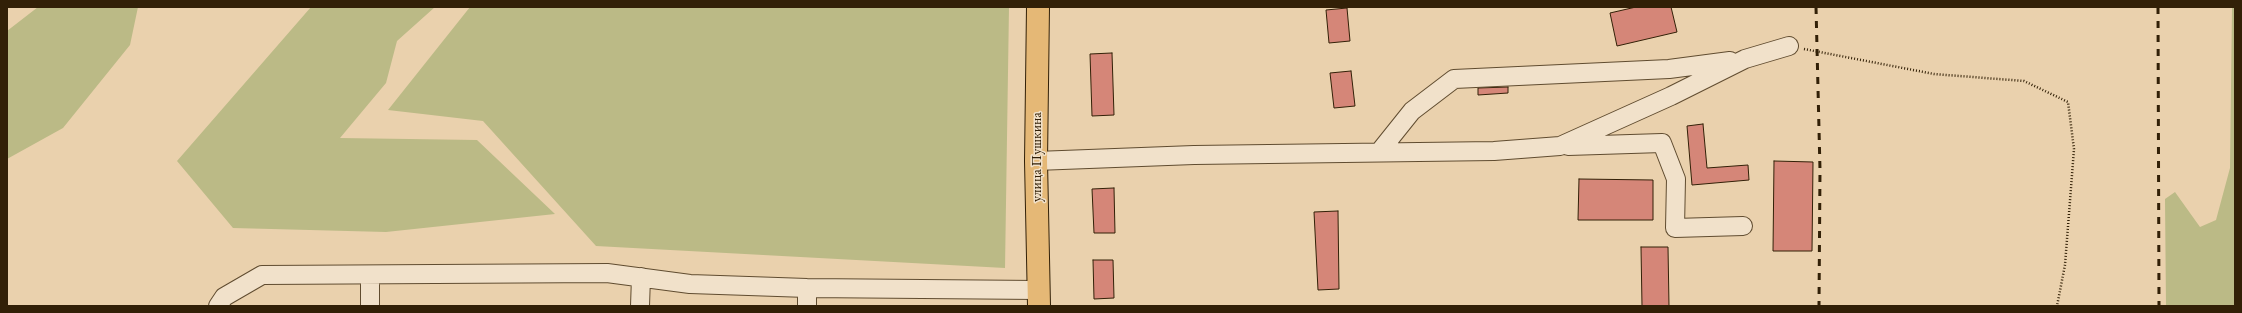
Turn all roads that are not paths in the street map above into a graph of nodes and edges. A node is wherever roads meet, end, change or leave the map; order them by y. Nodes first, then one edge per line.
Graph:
1 (1038, 7) edge
2 (1789, 46) road end
3 (1745, 59) junction
4 (1560, 146) junction
5 (1380, 151) junction
6 (1036, 161) junction
7 (1743, 226) dead end
8 (370, 274) junction
9 (641, 278) junction
10 (807, 288) junction
11 (1038, 298) edge
12 (218, 306) edge
13 (370, 306) edge
14 (640, 306) edge
15 (807, 306) edge

1 - 6 main road, улица Пушкина
2 - 3 lane
3 - 4 lane
3 - 5 lane
4 - 5 lane
4 - 7 lane
5 - 6 lane
6 - 11 main road, улица Пушкина
8 - 9 lane
8 - 12 lane
8 - 13 lane
9 - 10 lane
9 - 14 lane
10 - 11 lane
10 - 15 lane

